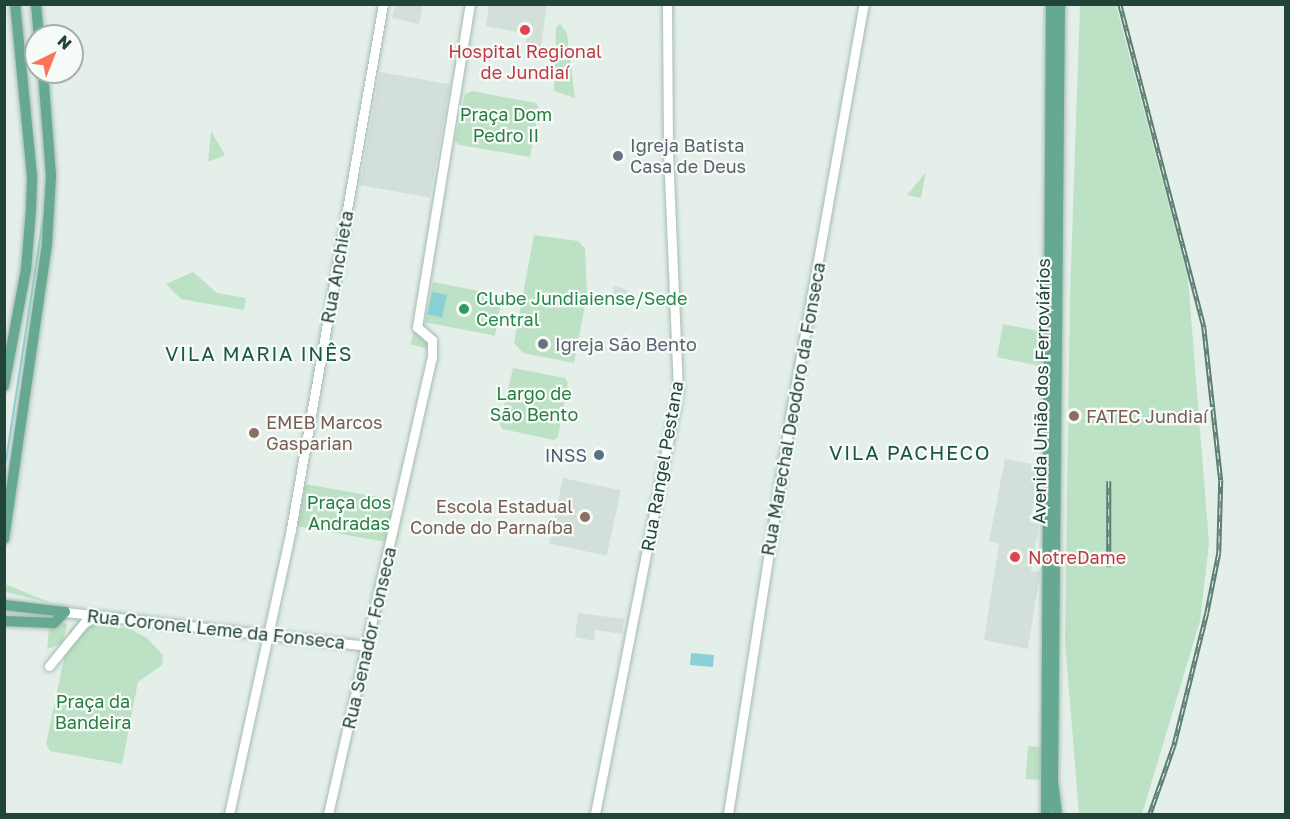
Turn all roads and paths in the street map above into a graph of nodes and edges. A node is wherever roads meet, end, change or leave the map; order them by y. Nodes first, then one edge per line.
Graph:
1 (15, 4) edge
2 (36, 4) edge
3 (383, 4) edge
4 (470, 4) edge
5 (667, 4) edge
6 (864, 4) edge
7 (1051, 4) edge
8 (1060, 4) edge
9 (38, 24) edge
10 (44, 84) edge
11 (4, 386) edge
12 (4, 485) edge
13 (8, 526) junction
14 (4, 539) edge
15 (4, 605) edge
16 (65, 612) junction
17 (98, 615) junction
18 (10, 622) edge
19 (268, 632) junction
20 (367, 646) junction
21 (50, 666) dead end
22 (1055, 772) junction
23 (1046, 800) junction
24 (229, 814) edge
25 (328, 814) edge
26 (594, 814) edge
27 (728, 814) edge
28 (1046, 814) edge
29 (1051, 814) edge
30 (1057, 814) edge
31 (1061, 814) edge

1 - 11 main road
2 - 9 main road
3 - 19 main road, Rua Anchieta
4 - 20 main road, Rua Senador Fonseca
5 - 26 main road, Rua Rangel Pestana
6 - 27 main road, Rua Marechal Deodoro da Fonseca
7 - 23 main road, Avenida União dos Ferroviários
8 - 22 main road, Avenida União dos Ferroviários
10 - 13 main road
12 - 13 main road
13 - 14 main road
15 - 16 main road
16 - 17 main road, Rua Coronel Leme da Fonseca
16 - 18 main road
17 - 19 main road, Rua Coronel Leme da Fonseca
17 - 21 main road
19 - 20 main road, Rua Coronel Leme da Fonseca
19 - 24 main road, Rua Anchieta
20 - 25 main road, Rua Senador Fonseca
22 - 30 main road, Avenida União dos Ferroviários
22 - 31 main road
23 - 28 main road, Avenida União dos Ferroviários
23 - 29 main road

